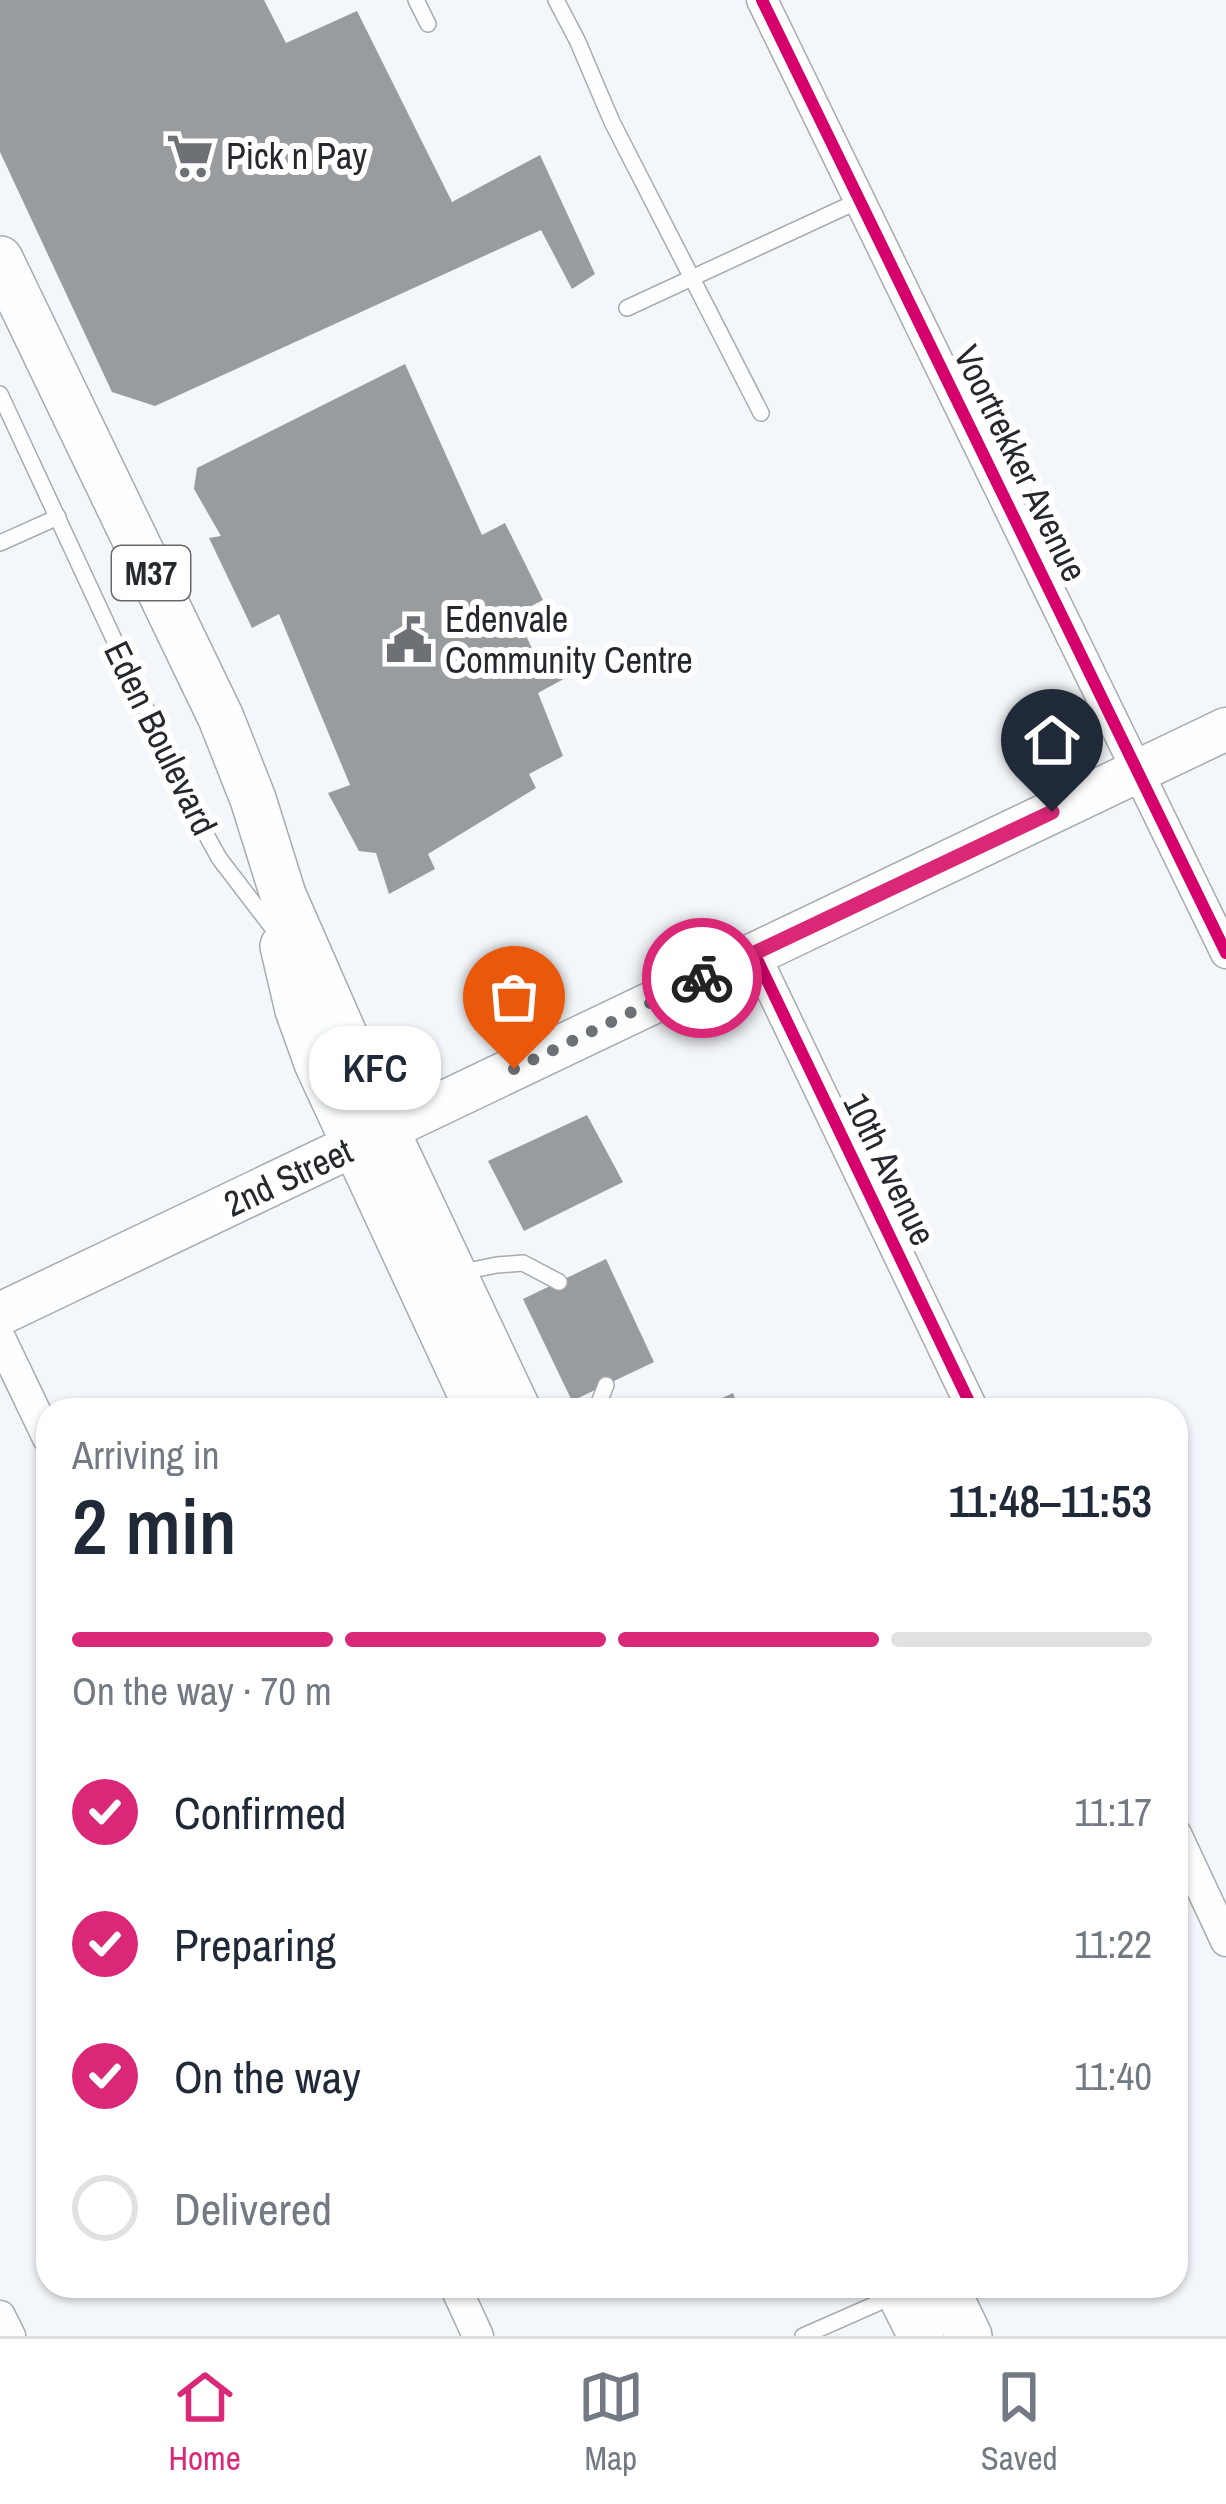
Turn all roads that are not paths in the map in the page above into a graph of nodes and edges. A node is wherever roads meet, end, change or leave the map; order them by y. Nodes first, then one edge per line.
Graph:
1 (416, 0) edge
2 (556, 0) edge
3 (762, 0) edge
4 (428, 24) dead end
5 (858, 201) junction
6 (0, 259) edge
7 (689, 277) junction
8 (627, 308) dead end
9 (0, 394) edge
10 (761, 413) dead end
11 (58, 517) junction
12 (0, 543) edge
13 (1226, 729) edge
14 (1138, 771) junction
15 (282, 917) junction
16 (754, 953) junction
17 (1226, 953) edge
18 (370, 1138) junction
19 (437, 1281) junction
20 (559, 1282) dead end
21 (0, 1314) edge
22 (0, 1338) edge
23 (606, 1385) dead end
24 (474, 1398) edge
25 (510, 1398) edge
26 (601, 1398) edge
27 (967, 1398) edge
28 (36, 1413) edge
29 (1188, 1860) edge
30 (1226, 1941) edge
31 (460, 2298) edge
32 (881, 2298) edge
33 (902, 2298) edge
34 (951, 2298) edge
35 (0, 2316) edge
36 (10, 2336) edge
37 (478, 2336) edge
38 (803, 2336) edge
39 (921, 2336) edge
40 (969, 2336) edge

1 - 4 lane
2 - 7 lane
3 - 5 street, Voortrekker Avenue
5 - 7 lane
5 - 14 street, Voortrekker Avenue
6 - 15 main road, M37
7 - 8 lane
7 - 10 lane
9 - 11 lane, Eden Boulevard
11 - 12 lane
11 - 15 lane, Eden Boulevard
13 - 14 main road, 2nd Street
14 - 16 main road, 2nd Street
14 - 17 street, Voortrekker Avenue
15 - 18 main road, M37
16 - 18 main road, 2nd Street
16 - 27 street, 10th Avenue
18 - 19 main road, M37
18 - 21 main road, 2nd Street
19 - 20 lane
19 - 24 main road, M37
19 - 25 main road, M37
22 - 28 street
23 - 26 lane
29 - 30 street
31 - 37 street
32 - 38 lane
33 - 39 main road
34 - 40 main road
35 - 36 street

